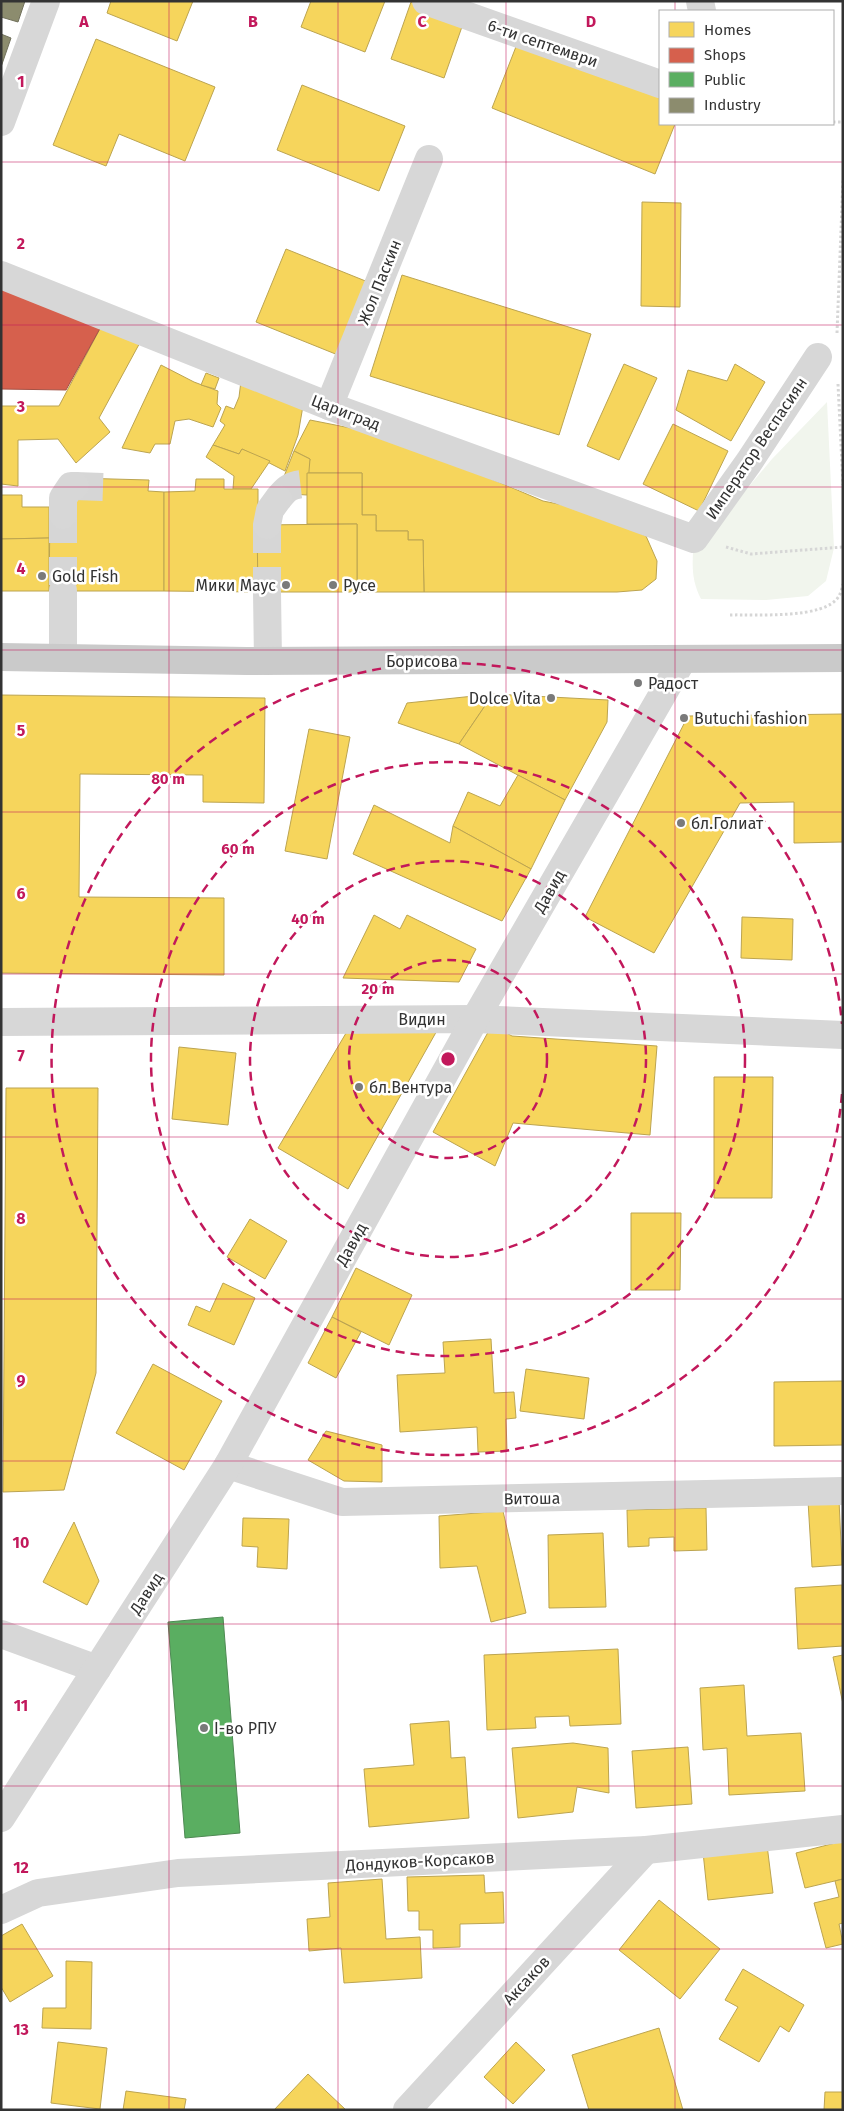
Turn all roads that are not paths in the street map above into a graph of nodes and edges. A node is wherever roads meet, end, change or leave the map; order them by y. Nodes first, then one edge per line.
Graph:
1 (46, 1) edge
2 (426, 1) edge
3 (659, 84) edge
4 (1, 122) edge
5 (429, 159) dead end
6 (1, 275) edge
7 (818, 357) dead end
8 (329, 406) junction
9 (75, 486) dead end
10 (278, 499) tunnel mouth
11 (63, 515) tunnel mouth
12 (267, 525) tunnel mouth
13 (694, 539) joint
14 (64, 591) tunnel mouth
15 (267, 592) tunnel mouth
16 (1, 657) edge
17 (63, 657) junction
18 (843, 658) edge
19 (683, 659) junction
20 (268, 661) junction
21 (475, 1019) junction
22 (1, 1022) edge
23 (843, 1035) edge
24 (228, 1465) junction
25 (843, 1491) edge
26 (1, 1634) edge
27 (97, 1669) junction
28 (1, 1818) edge
29 (843, 1829) edge
30 (646, 1850) junction
31 (1, 1910) edge
32 (406, 2110) edge

1 - 4 street
2 - 3 street, 6-ти септември
5 - 8 street, Жол Паскин
6 - 8 street, Цариград
7 - 13 street, Император Веспасиян
8 - 13 street, Цариград
9 - 11 street
10 - 12 street
14 - 17 street
15 - 20 street
16 - 17 main road, Борисова
17 - 20 main road, Борисова
18 - 19 main road, Борисова
19 - 20 main road, Борисова
19 - 21 street, Давид
21 - 22 street, Видин
21 - 23 street, Видин
21 - 24 street, Давид
24 - 25 street, Витоша
24 - 27 street, Давид
26 - 27 street
27 - 28 street, Давид
29 - 30 street, Дондуков-Корсаков
30 - 31 street, Дондуков-Корсаков
30 - 32 street, Аксаков

